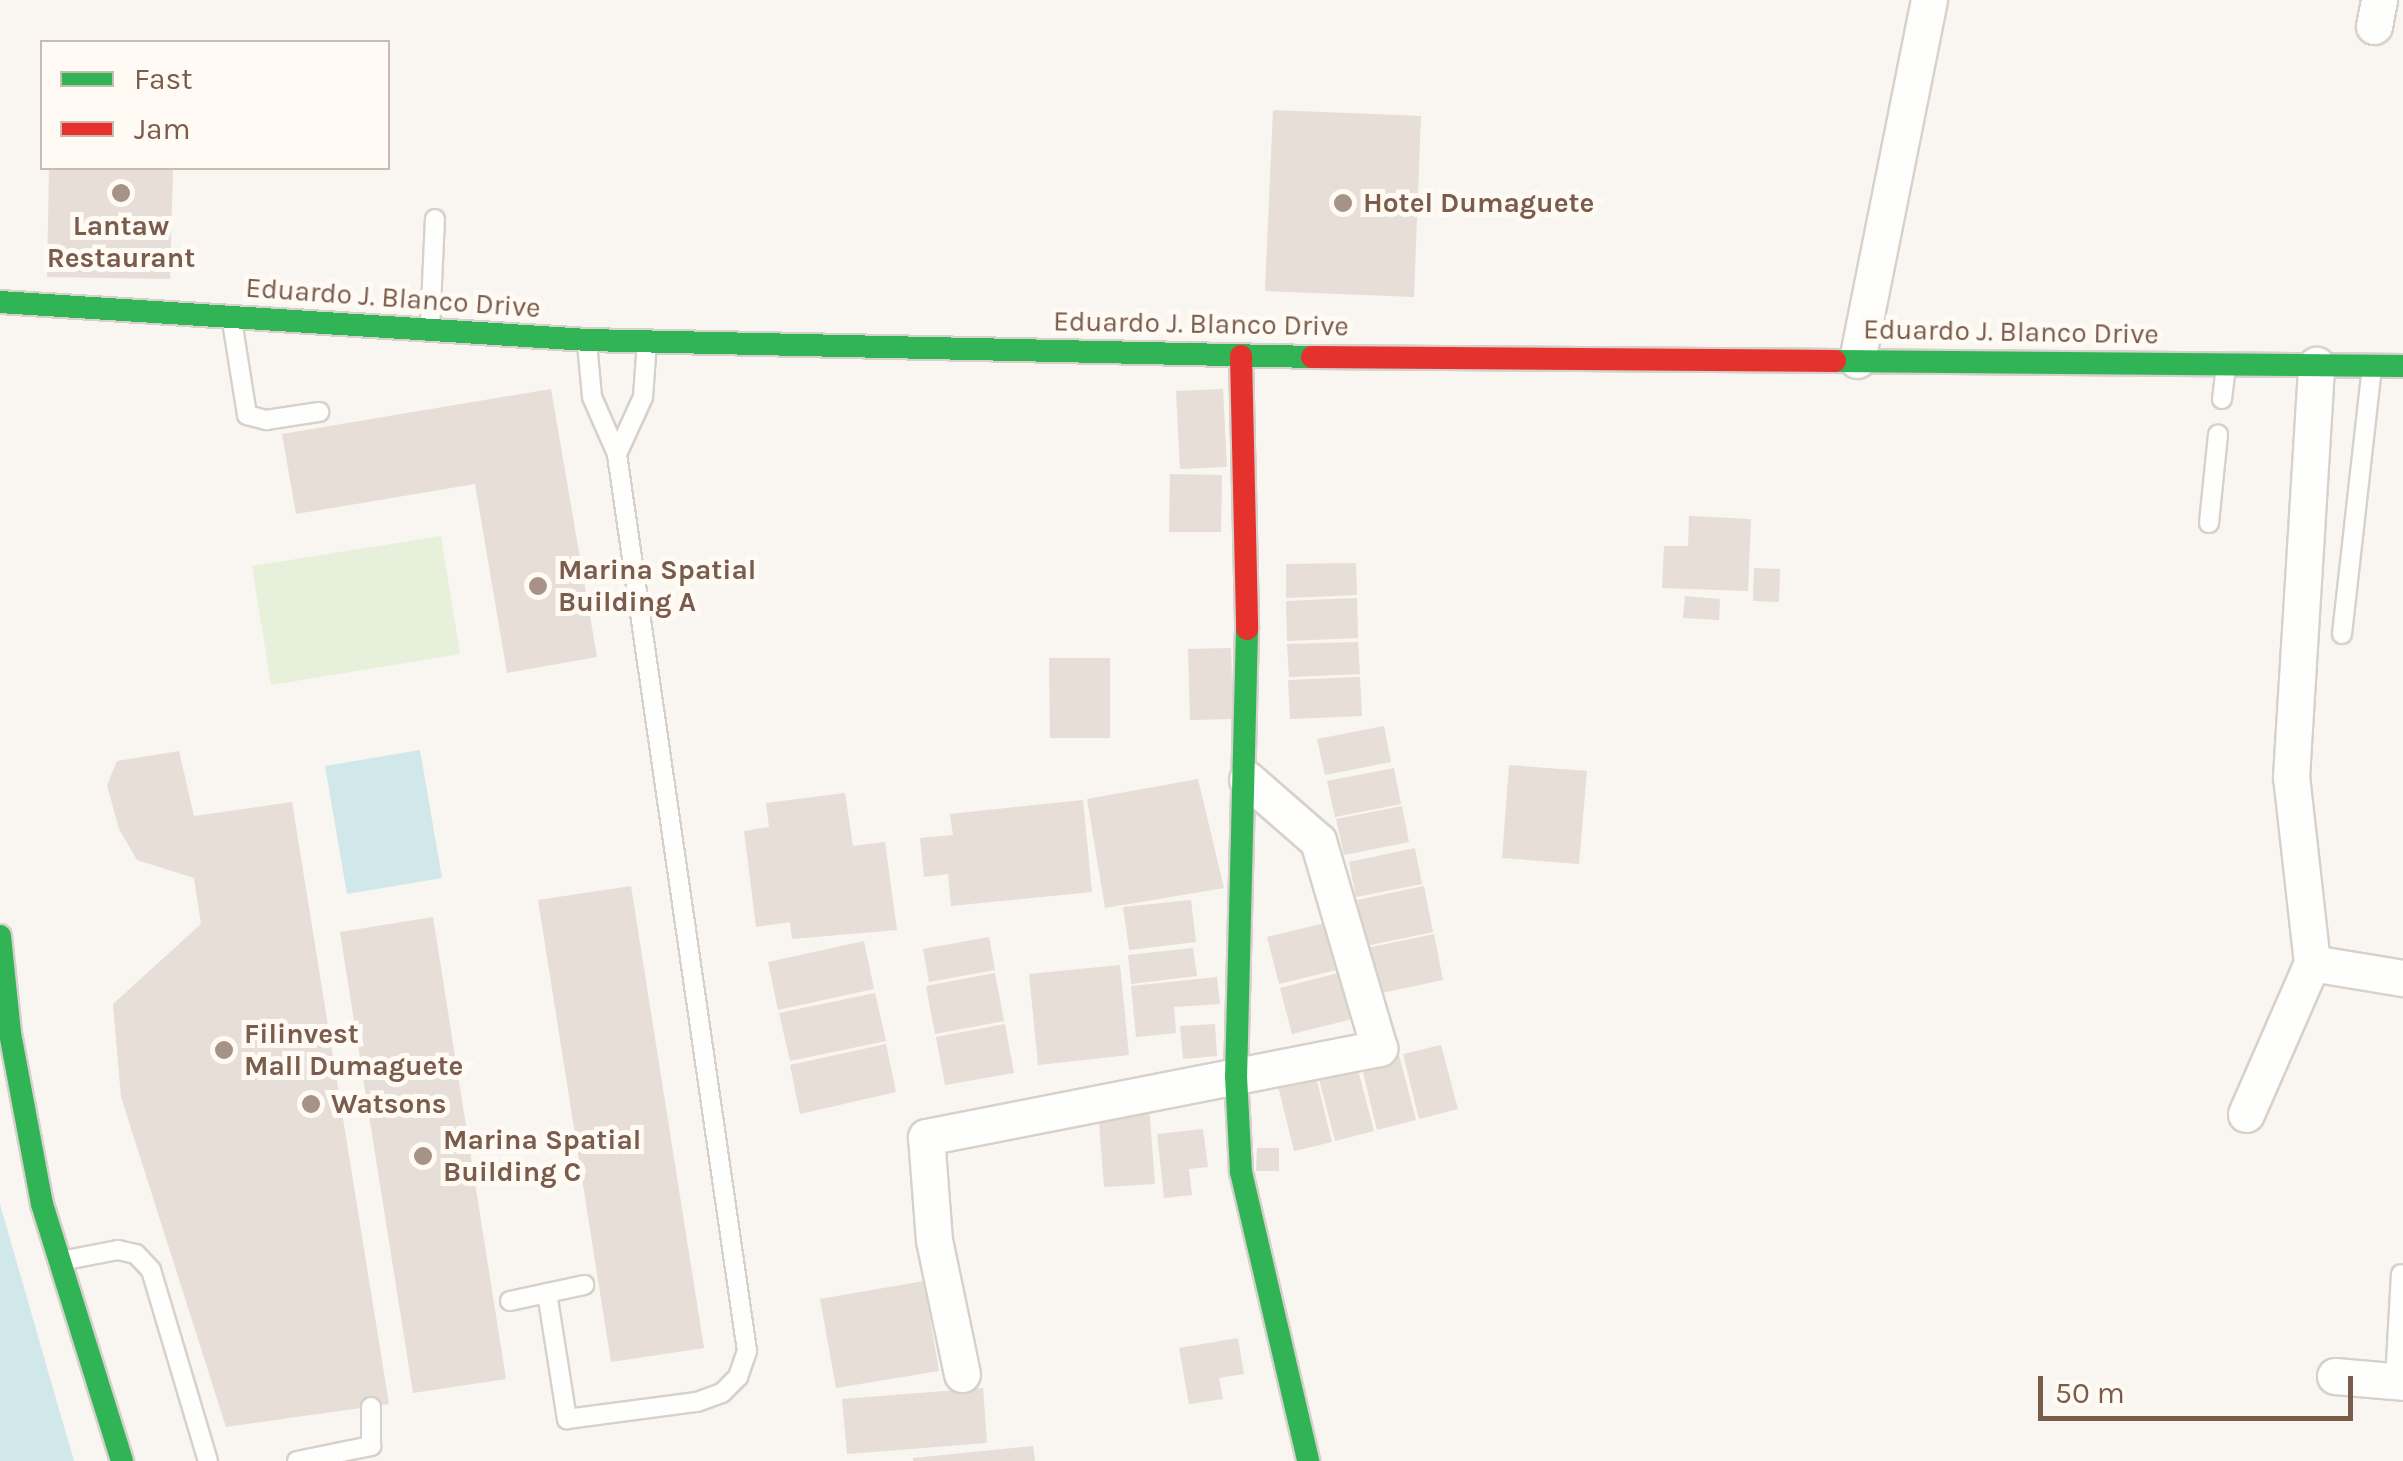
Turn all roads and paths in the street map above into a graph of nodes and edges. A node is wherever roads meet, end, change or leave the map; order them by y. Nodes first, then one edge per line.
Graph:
1 (1929, 0) edge
2 (434, 219) dead end
3 (0, 302) edge
4 (232, 318) junction
5 (430, 333) junction
6 (587, 340) junction
7 (646, 341) junction
8 (1241, 356) junction
9 (1857, 360) junction
10 (2226, 364) junction
11 (2316, 365) junction
12 (2372, 366) junction
13 (2403, 366) edge
14 (2222, 398) dead end
15 (319, 412) dead end
16 (2218, 434) dead end
17 (616, 454) junction
18 (2209, 523) dead end
19 (2342, 634) dead end
20 (1246, 778) junction
21 (0, 936) edge
22 (2312, 963) junction
23 (2403, 978) edge
24 (1236, 1076) junction
25 (2246, 1114) dead end
26 (60, 1262) junction
27 (2401, 1274) edge
28 (584, 1285) dead end
29 (547, 1293) junction
30 (510, 1301) dead end
31 (962, 1374) dead end
32 (2334, 1376) dead end
33 (2399, 1381) edge
34 (371, 1406) dead end
35 (122, 1461) edge
36 (208, 1461) edge
37 (297, 1461) edge
38 (1308, 1461) edge

1 - 9 street
2 - 5 lane
3 - 4 main road, Eduardo J. Blanco Drive
4 - 5 main road, Eduardo J. Blanco Drive
4 - 15 lane
5 - 6 main road, Eduardo J. Blanco Drive
6 - 7 main road, Eduardo J. Blanco Drive
6 - 17 lane
7 - 8 main road, Eduardo J. Blanco Drive
7 - 17 lane
8 - 9 main road, Eduardo J. Blanco Drive
8 - 20 main road
9 - 10 main road, Eduardo J. Blanco Drive
10 - 11 main road, Eduardo J. Blanco Drive
10 - 14 lane
11 - 12 main road, Eduardo J. Blanco Drive
11 - 22 street
12 - 13 main road, Eduardo J. Blanco Drive
12 - 19 lane
16 - 18 lane
17 - 29 lane
20 - 24 main road
20 - 24 street
21 - 26 main road
22 - 23 street
22 - 25 street
24 - 31 street
24 - 38 main road
26 - 35 main road
26 - 36 lane
27 - 33 lane
28 - 29 lane
29 - 30 lane
32 - 33 street
34 - 37 lane

